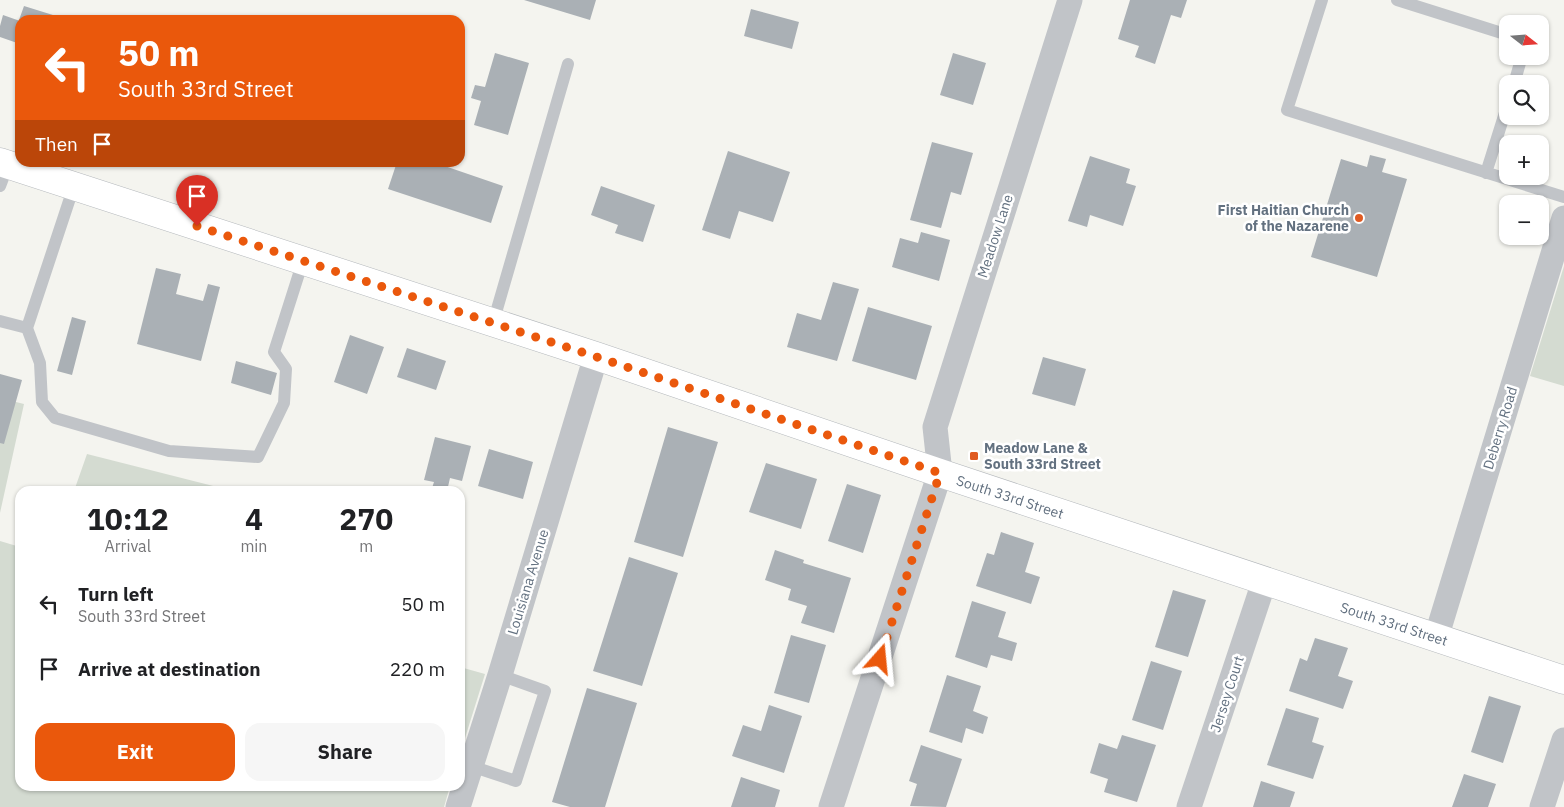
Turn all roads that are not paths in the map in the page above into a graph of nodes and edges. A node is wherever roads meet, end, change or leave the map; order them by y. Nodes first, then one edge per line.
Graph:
1 (1070, 0) edge
2 (1322, 0) edge
3 (1397, 0) edge
4 (1499, 32) edge
5 (568, 64) dead end
6 (1501, 125) edge
7 (3, 171) edge
8 (1486, 173) junction
9 (74, 186) junction
10 (1564, 197) edge
11 (1564, 218) edge
12 (303, 261) junction
13 (0, 321) edge
14 (492, 322) junction
15 (27, 328) junction
16 (596, 356) junction
17 (940, 473) junction
18 (1264, 582) junction
19 (1436, 638) junction
20 (500, 675) junction
21 (1564, 680) edge
22 (1564, 740) edge
23 (471, 766) junction
24 (465, 785) edge
25 (463, 791) edge
26 (458, 807) edge
27 (831, 807) edge
28 (1189, 807) edge
29 (1542, 807) edge

1 - 17 street, Meadow Lane
2 - 8 lane
3 - 4 lane
5 - 14 lane
6 - 8 lane
7 - 9 street, South 33rd Street
8 - 10 lane
9 - 12 street, South 33rd Street
9 - 15 lane
11 - 19 street, Deberry Road
12 - 14 street, South 33rd Street
12 - 15 lane
13 - 15 lane
14 - 16 street, South 33rd Street
16 - 17 street, South 33rd Street
16 - 20 street, Louisiana Avenue
17 - 18 street, South 33rd Street
17 - 27 street
18 - 19 street, South 33rd Street
18 - 28 street, Jersey Court
19 - 21 street, South 33rd Street
20 - 23 street, Louisiana Avenue
20 - 23 lane
22 - 29 street
23 - 24 street, Louisiana Avenue
25 - 26 street, Louisiana Avenue

